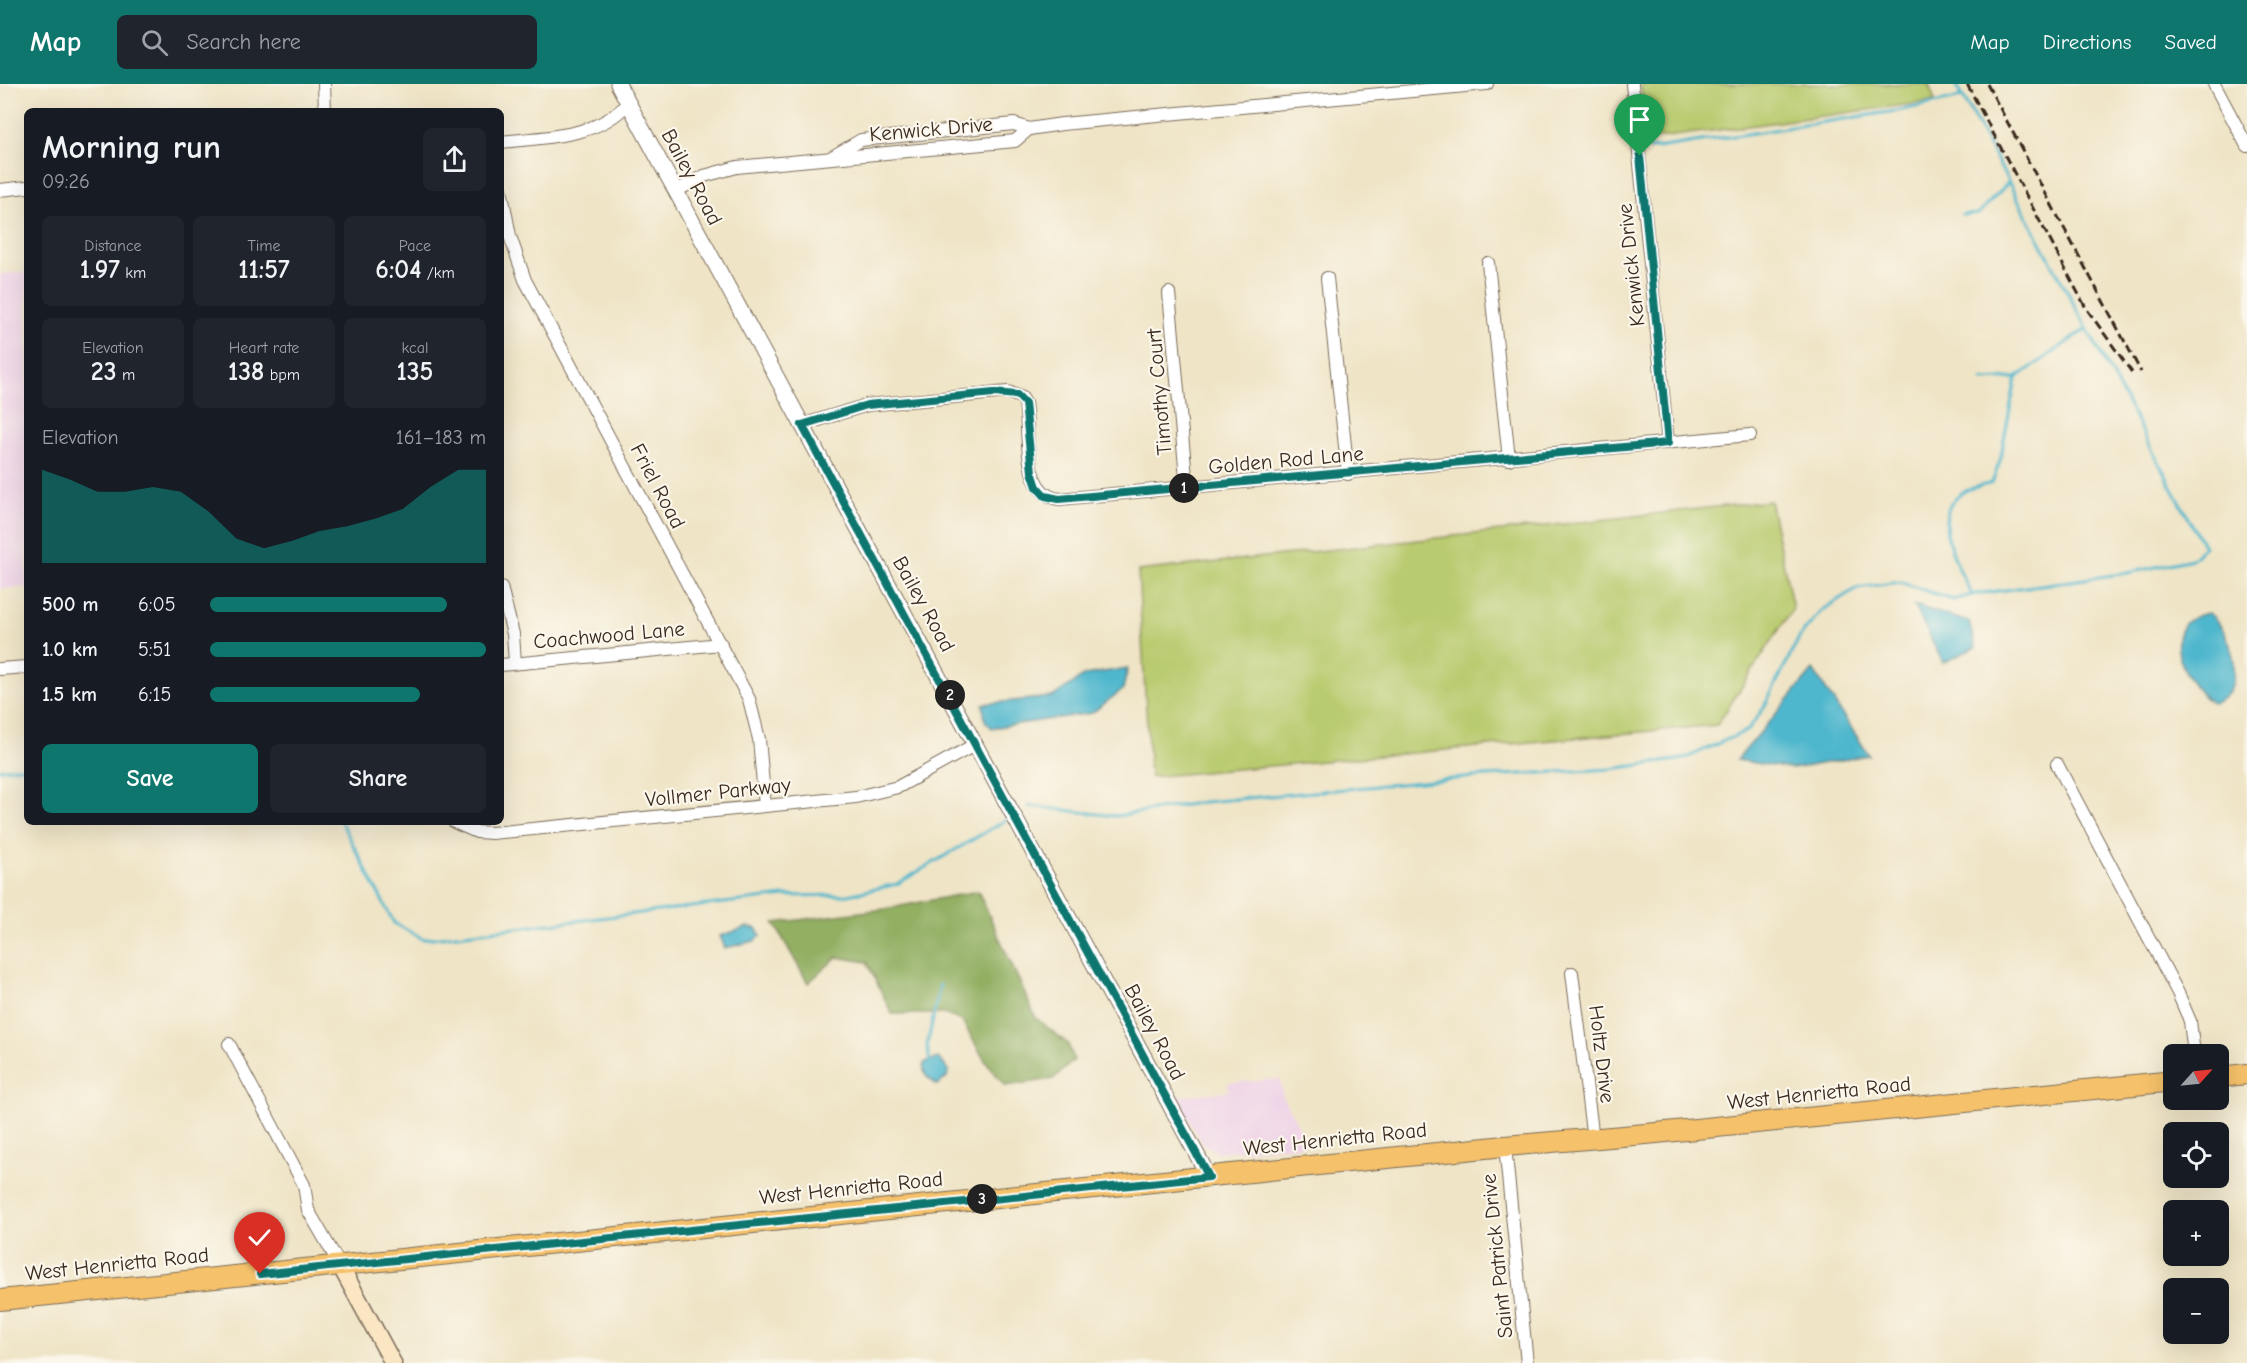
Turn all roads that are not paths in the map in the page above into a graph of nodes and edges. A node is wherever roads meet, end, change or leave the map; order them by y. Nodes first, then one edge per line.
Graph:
1 (324, 84) edge
2 (618, 84) edge
3 (1487, 84) edge
4 (1632, 84) edge
5 (2214, 84) edge
6 (628, 103) junction
7 (325, 108) edge
8 (504, 142) edge
9 (2247, 146) edge
10 (24, 187) edge
11 (0, 190) edge
12 (676, 190) junction
13 (504, 205) edge
14 (1488, 263) dead end
15 (1328, 278) dead end
16 (1169, 293) dead end
17 (802, 425) junction
18 (1750, 435) dead end
19 (1668, 443) junction
20 (1509, 459) junction
21 (1348, 474) junction
22 (1187, 488) junction
23 (504, 599) edge
24 (721, 644) junction
25 (515, 663) junction
26 (504, 665) edge
27 (24, 667) edge
28 (0, 669) edge
29 (976, 744) junction
30 (2057, 765) dead end
31 (765, 806) junction
32 (461, 825) edge
33 (1572, 974) dead end
34 (229, 1044) dead end
35 (2193, 1044) edge
36 (2247, 1074) edge
37 (2229, 1076) edge
38 (2163, 1083) edge
39 (1593, 1139) junction
40 (1505, 1146) junction
41 (1209, 1177) junction
42 (341, 1267) junction
43 (0, 1300) edge
44 (393, 1363) edge
45 (1522, 1363) edge
46 (1527, 1363) edge

1 - 7 street
2 - 6 street, Bailey Road
3 - 12 street, Kenwick Drive
4 - 19 street, Kenwick Drive
5 - 9 street
6 - 8 street
6 - 12 street, Bailey Road
10 - 11 street
12 - 17 street, Bailey Road
13 - 24 street, Friel Road
14 - 20 street
15 - 21 street
16 - 22 street, Timothy Court
17 - 22 street, Golden Rod Lane
17 - 29 street, Bailey Road
18 - 19 street, Golden Rod Lane
19 - 20 street, Golden Rod Lane
20 - 21 street, Golden Rod Lane
21 - 22 street, Golden Rod Lane
23 - 25 street
24 - 25 street, Coachwood Lane
24 - 31 street, Friel Road
25 - 26 street, Coachwood Lane
27 - 28 street
29 - 31 street, Vollmer Parkway
29 - 41 street, Bailey Road
30 - 35 street
31 - 32 street, Vollmer Parkway
33 - 39 street, Holtz Drive
34 - 42 street
36 - 37 main road
38 - 39 main road, West Henrietta Road
39 - 40 main road, West Henrietta Road
40 - 41 main road, West Henrietta Road
40 - 46 street, Saint Patrick Drive
41 - 42 main road, West Henrietta Road
42 - 43 main road, West Henrietta Road
42 - 44 main road
45 - 46 street

